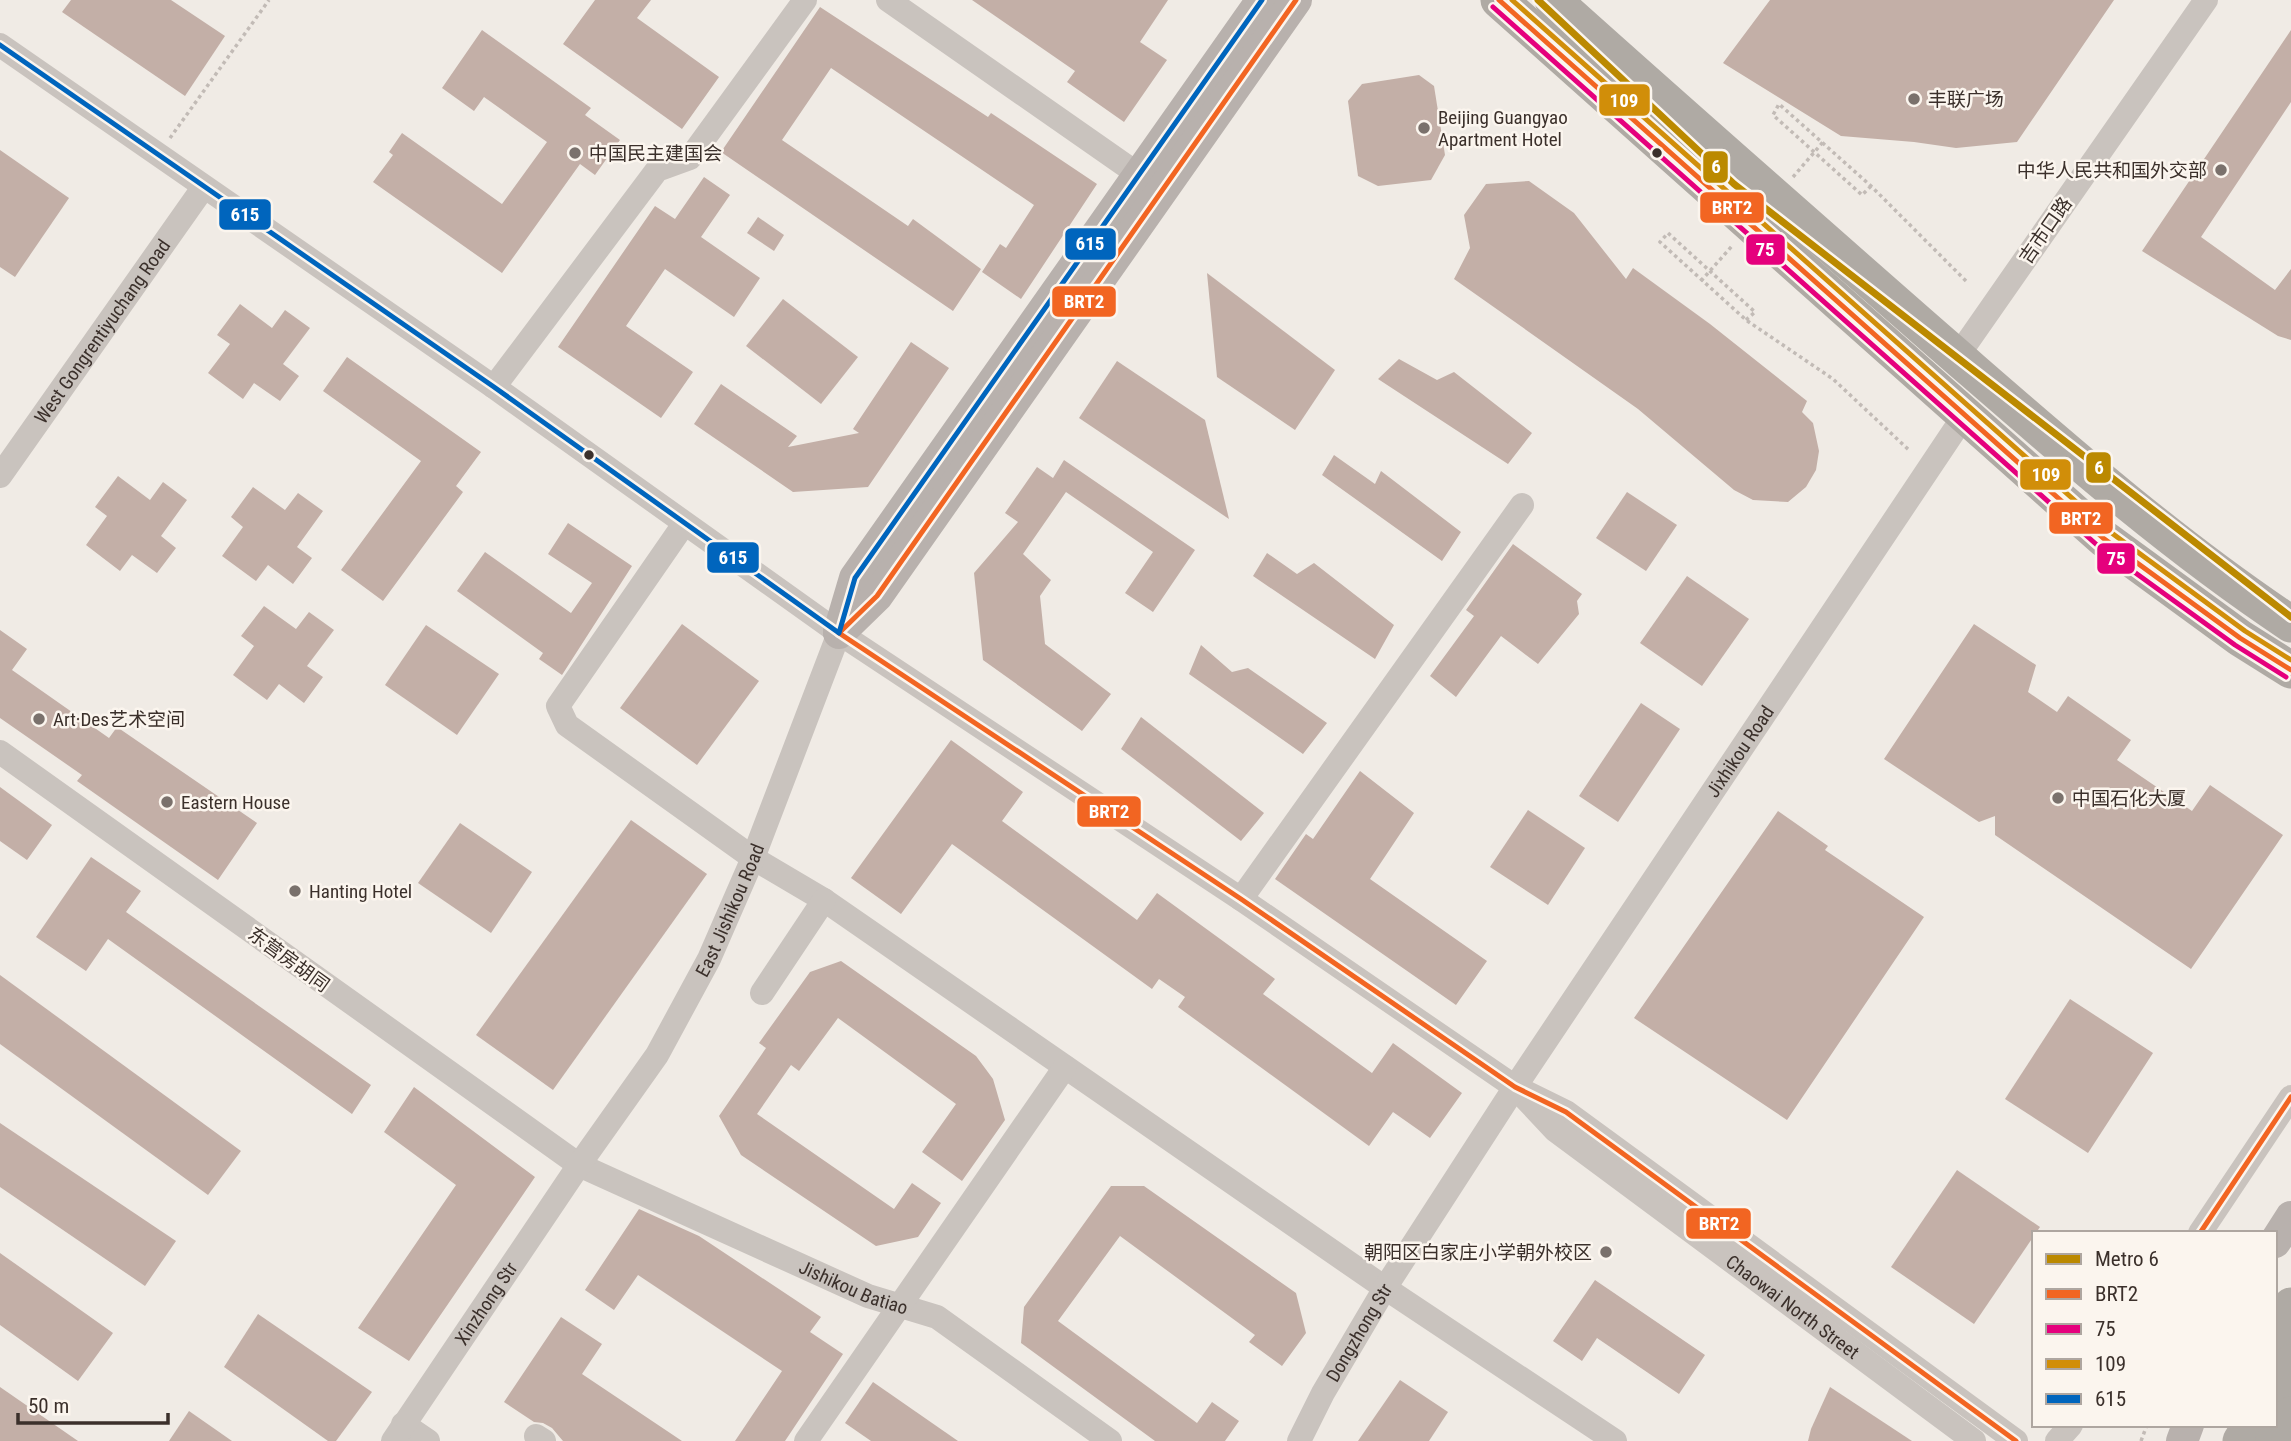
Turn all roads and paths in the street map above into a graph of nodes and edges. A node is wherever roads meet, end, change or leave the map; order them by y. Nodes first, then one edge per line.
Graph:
1 (269, 0) edge
2 (805, 0) edge
3 (888, 0) edge
4 (1262, 0) edge
5 (1296, 0) edge
6 (1499, 0) edge
7 (1553, 0) edge
8 (2206, 0) edge
9 (0, 45) edge
10 (158, 156) junction
11 (1139, 175) junction
12 (1871, 186) junction
13 (203, 187) junction
14 (1968, 282) dead end
15 (1746, 320) junction
16 (1957, 357) junction
17 (494, 387) junction
18 (1964, 416) junction
19 (1910, 451) dead end
20 (0, 476) edge
21 (1522, 505) dead end
22 (684, 524) junction
23 (2291, 624) edge
24 (839, 633) junction
25 (2291, 670) edge
26 (0, 752) edge
27 (752, 858) junction
28 (1241, 899) junction
29 (824, 900) junction
30 (762, 993) dead end
31 (1065, 1066) junction
32 (1515, 1087) junction
33 (2291, 1097) edge
34 (579, 1165) junction
35 (2291, 1217) edge
36 (2201, 1231) edge
37 (2277, 1239) edge
38 (1385, 1288) junction
39 (901, 1304) junction
40 (2291, 1306) edge
41 (2277, 1324) edge
42 (2277, 1335) edge
43 (2291, 1363) edge
44 (2277, 1384) edge
45 (2291, 1415) edge
46 (2069, 1427) edge
47 (398, 1432) edge
48 (428, 1441) edge
49 (806, 1441) edge
50 (1110, 1441) edge
51 (1299, 1441) edge
52 (1615, 1441) edge
53 (1974, 1441) edge
54 (2016, 1441) edge
55 (2057, 1441) edge
56 (2274, 1441) edge

1 - 10 path
2 - 17 street
3 - 11 street
4 - 11 main road
5 - 24 main road
6 - 18 highway
7 - 16 highway
8 - 16 street, 吉市口路
9 - 10 street, Chaowai North Street
10 - 13 street, Chaowai North Street
11 - 24 main road
12 - 12 path
12 - 14 path
13 - 17 street, Chaowai North Street
13 - 20 street, West Gongrentiyuchang Road
15 - 15 path
15 - 19 path
16 - 23 highway
17 - 22 street, Chaowai North Street
18 - 25 highway
18 - 32 street, Jixhikou Road
21 - 28 street
22 - 24 street, Chaowai North Street
22 - 27 street
24 - 27 street, East Jishikou Road
24 - 28 street, Chaowai North Street
26 - 34 street, 东营房胡同
27 - 29 street
27 - 34 street, East Jishikou Road
28 - 32 street, Chaowai North Street
29 - 30 street
29 - 31 street
31 - 38 street
31 - 39 street
32 - 38 street, Dongzhong Str
32 - 53 street, Chaowai North Street
32 - 54 street, Chaowai North Street
33 - 36 street
34 - 39 street, Jishikou Batiao
34 - 47 street, Xinzhong Str
35 - 37 main road
38 - 51 street, Dongzhong Str
38 - 52 street
39 - 49 street
39 - 50 street, Jishikou Batiao
40 - 41 street
40 - 42 highway
43 - 44 highway
45 - 56 highway
46 - 55 street
47 - 48 street

